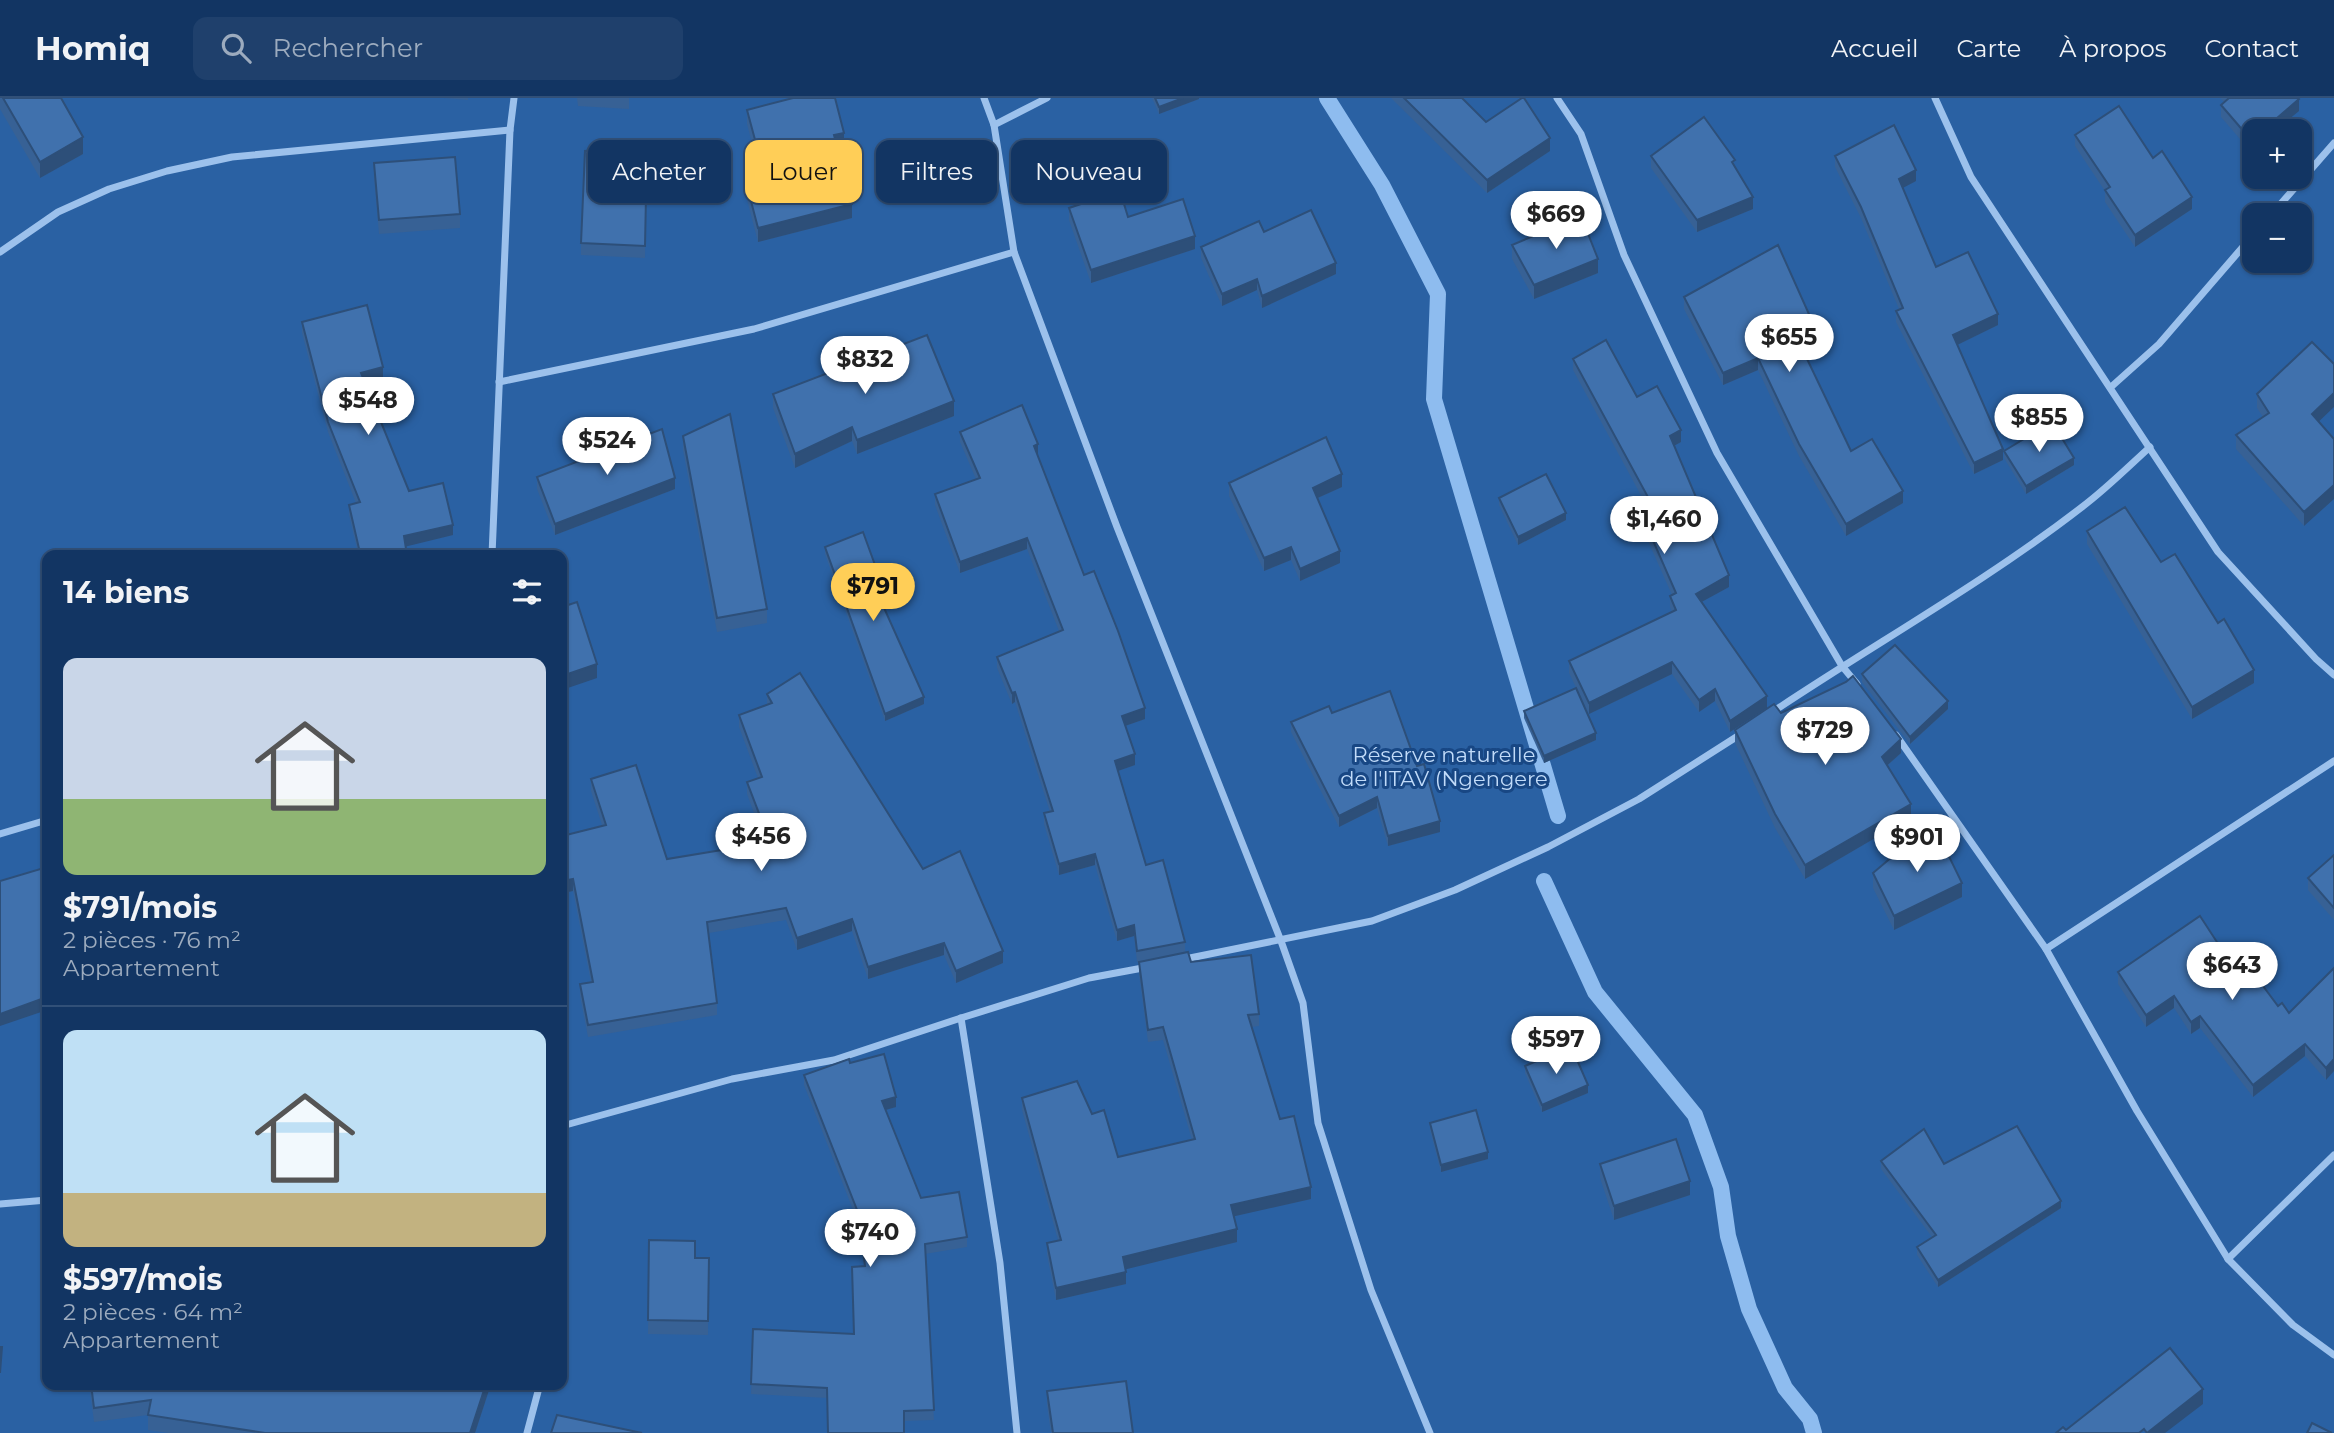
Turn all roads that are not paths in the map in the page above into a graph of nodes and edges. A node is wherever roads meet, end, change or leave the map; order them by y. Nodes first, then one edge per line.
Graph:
1 (514, 98) edge
2 (984, 98) edge
3 (1047, 98) edge
4 (1557, 98) edge
5 (1935, 98) edge
6 (994, 125) junction
7 (510, 130) junction
8 (2334, 144) edge
9 (2282, 203) edge
10 (2242, 248) edge
11 (0, 252) edge
12 (1014, 252) junction
13 (499, 382) junction
14 (2111, 387) junction
15 (2150, 447) junction
16 (492, 550) edge
17 (1842, 666) junction
18 (2334, 675) edge
19 (1858, 687) edge
20 (1769, 715) edge
21 (1748, 730) edge
22 (1892, 730) edge
23 (2334, 761) edge
24 (42, 821) edge
25 (0, 834) edge
26 (1281, 941) junction
27 (2046, 949) junction
28 (1171, 962) edge
29 (1157, 965) edge
30 (961, 1017) junction
31 (567, 1125) edge
32 (2334, 1155) edge
33 (42, 1200) edge
34 (0, 1204) edge
35 (2228, 1259) junction
36 (2334, 1355) edge
37 (538, 1390) edge
38 (527, 1433) edge
39 (1017, 1433) edge
40 (1430, 1433) edge

1 - 7 street
2 - 6 street
3 - 6 street
4 - 17 street
5 - 14 street
6 - 12 street
7 - 11 street
7 - 13 street
8 - 9 street
10 - 14 street
12 - 13 street
12 - 26 street
13 - 16 street
14 - 15 street
15 - 17 street
15 - 18 street
17 - 19 street
17 - 20 street
21 - 26 street
22 - 27 street
23 - 27 street
24 - 25 street
26 - 28 street
26 - 40 street
27 - 35 street
29 - 30 street
30 - 31 street
30 - 39 street
32 - 35 street
33 - 34 street
35 - 36 street
37 - 38 street

